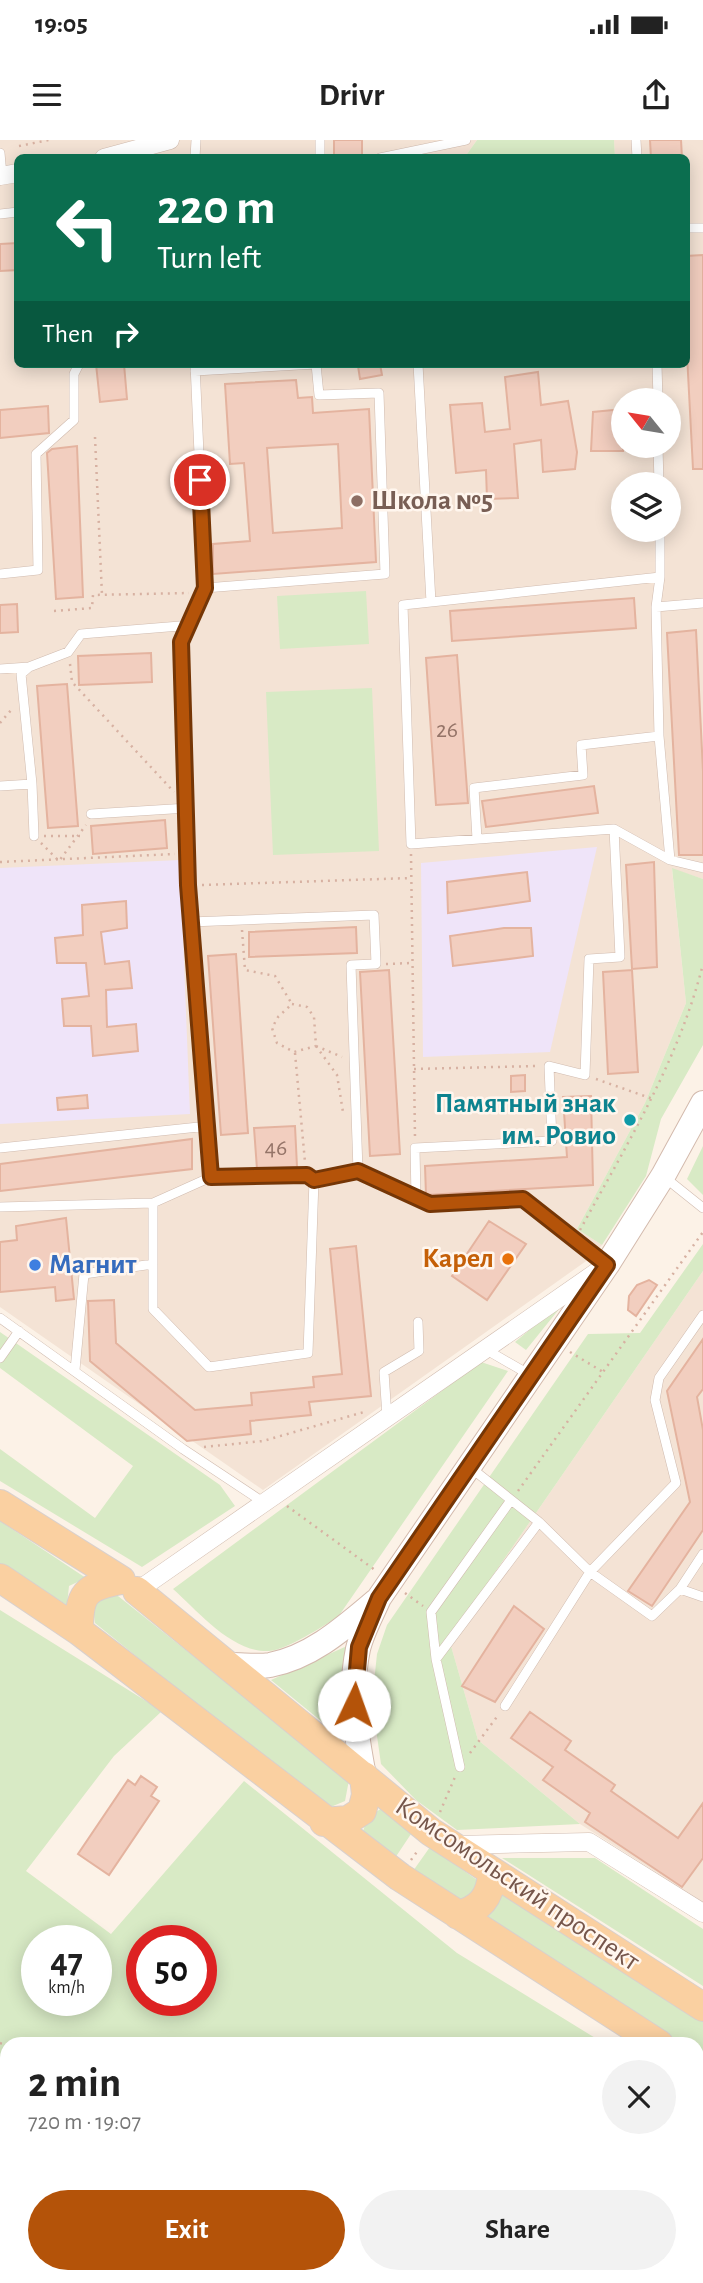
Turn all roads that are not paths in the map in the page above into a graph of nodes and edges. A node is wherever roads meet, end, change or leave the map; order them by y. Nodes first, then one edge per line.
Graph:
1 (170, 140) edge
2 (466, 140) edge
3 (0, 153) edge
4 (119, 154) edge
5 (399, 154) edge
6 (6, 175) edge
7 (77, 368) edge
8 (195, 368) edge
9 (316, 368) edge
10 (418, 368) edge
11 (657, 368) edge
12 (657, 388) edge
13 (660, 542) edge
14 (0, 574) edge
15 (660, 577) junction
16 (204, 591) junction
17 (431, 602) junction
18 (703, 603) edge
19 (656, 607) junction
20 (181, 642) junction
21 (29, 667) junction
22 (0, 669) edge
23 (659, 736) junction
24 (32, 784) junction
25 (0, 786) edge
26 (188, 807) junction
27 (91, 814) road end
28 (614, 829) junction
29 (34, 836) road end
30 (477, 839) junction
31 (670, 860) junction
32 (703, 868) edge
33 (190, 922) junction
34 (703, 1103) edge
35 (208, 1126) junction
36 (0, 1148) edge
37 (358, 1171) junction
38 (663, 1176) junction
39 (211, 1177) junction
40 (310, 1178) junction
41 (416, 1198) junction
42 (153, 1203) junction
43 (0, 1207) edge
44 (703, 1208) edge
45 (153, 1264) junction
46 (607, 1265) junction
47 (703, 1315) edge
48 (0, 1318) edge
49 (418, 1322) dead end
50 (19, 1331) junction
51 (485, 1349) junction
52 (0, 1357) edge
53 (75, 1370) junction
54 (531, 1376) junction
55 (386, 1412) junction
56 (469, 1466) junction
57 (268, 1499) junction
58 (512, 1500) junction
59 (0, 1504) edge
60 (539, 1522) junction
61 (703, 1554) edge
62 (590, 1572) junction
63 (0, 1578) edge
64 (129, 1585) junction
65 (680, 1589) junction
66 (385, 1590) junction
67 (703, 1597) edge
68 (79, 1631) junction
69 (436, 1659) junction
70 (231, 1665) junction
71 (505, 1706) road end
72 (460, 1767) road end
73 (363, 1776) junction
74 (324, 1822) junction
75 (441, 1838) junction
76 (492, 1874) junction
77 (703, 1913) edge
78 (457, 1915) junction
79 (703, 2007) edge
80 (648, 2037) edge

1 - 4 street
2 - 5 lane
3 - 6 lane
7 - 14 lane
8 - 16 lane
9 - 16 lane
10 - 17 lane
11 - 12 lane
13 - 15 lane
15 - 17 lane
15 - 19 lane
16 - 20 lane
17 - 30 lane
18 - 19 lane
19 - 23 lane
20 - 21 lane
20 - 26 lane
21 - 22 lane
21 - 24 lane
23 - 30 lane
23 - 31 lane
24 - 25 lane
24 - 29 lane
26 - 27 lane
26 - 33 lane
28 - 30 lane
28 - 31 lane
28 - 41 lane
31 - 32 lane
33 - 35 lane
33 - 37 lane
34 - 38 main road
35 - 36 lane
35 - 39 lane
37 - 40 lane
37 - 41 lane
38 - 44 lane
38 - 46 main road
39 - 40 lane
39 - 42 lane
40 - 45 lane
41 - 46 lane
42 - 43 lane
42 - 45 lane
45 - 53 lane
46 - 51 street
46 - 54 main road
47 - 62 lane
48 - 50 lane
49 - 55 lane
50 - 52 lane
50 - 53 lane
51 - 54 lane
51 - 55 street
53 - 57 lane
54 - 56 main road
55 - 57 street
56 - 58 lane
56 - 66 main road
57 - 64 street
58 - 60 lane
58 - 69 lane
59 - 64 main road, Комсомольский проспект
60 - 62 lane
60 - 69 lane
61 - 65 lane
62 - 65 lane
62 - 71 lane
63 - 68 main road, Комсомольский проспект
64 - 68 main road
64 - 70 main road, Комсомольский проспект
65 - 67 lane
66 - 70 main road
66 - 73 main road
68 - 74 main road, Комсомольский проспект
69 - 72 lane
70 - 73 main road, Комсомольский проспект
73 - 74 main road
73 - 75 main road, Комсомольский проспект
74 - 78 main road, Комсомольский проспект
75 - 76 main road, Комсомольский проспект
75 - 77 street
76 - 78 main road
76 - 79 main road, Комсомольский проспект
78 - 80 main road, Комсомольский проспект

